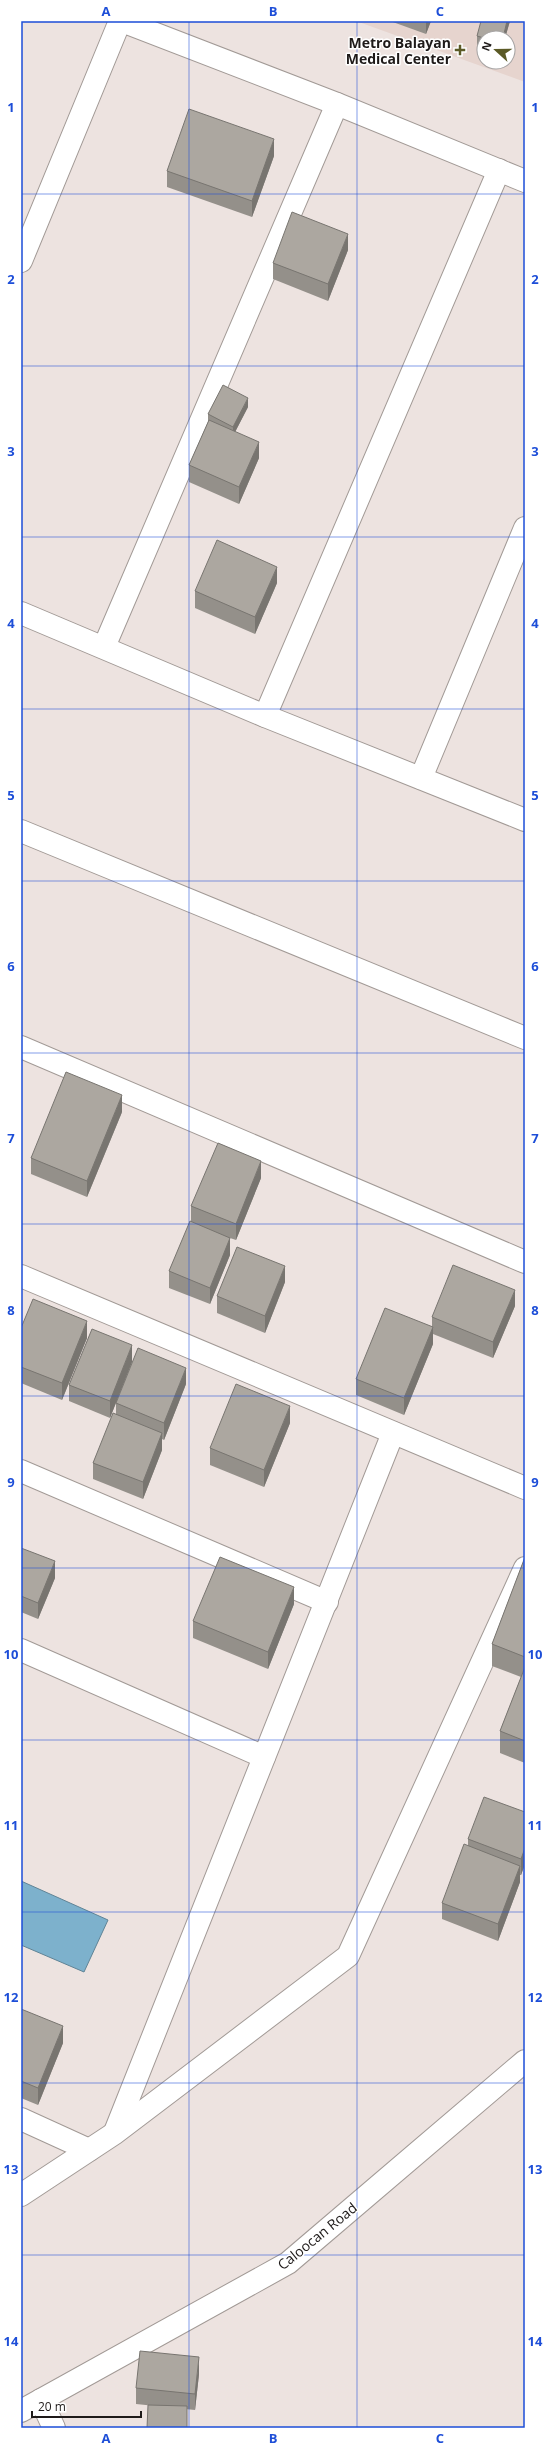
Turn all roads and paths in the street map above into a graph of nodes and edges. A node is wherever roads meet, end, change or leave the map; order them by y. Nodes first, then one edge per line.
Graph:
1 (121, 21) edge
2 (337, 104) junction
3 (499, 170) junction
4 (525, 181) edge
5 (21, 261) edge
6 (525, 528) edge
7 (21, 613) edge
8 (104, 647) junction
9 (266, 716) junction
10 (421, 778) junction
11 (525, 820) edge
12 (21, 831) edge
13 (525, 1038) edge
14 (21, 1048) edge
15 (525, 1262) edge
16 (21, 1276) edge
17 (393, 1433) junction
18 (21, 1471) edge
19 (525, 1488) edge
20 (525, 1568) edge
21 (327, 1602) junction
22 (21, 1650) edge
23 (264, 1757) junction
24 (525, 2061) edge
25 (21, 2119) edge
26 (115, 2133) junction
27 (89, 2150) junction
28 (21, 2195) edge
29 (41, 2400) junction
30 (21, 2411) edge
31 (54, 2428) edge

1 - 2 street
1 - 5 street
2 - 3 street
2 - 8 street
3 - 4 street
3 - 9 street
6 - 10 street
7 - 8 street
8 - 9 street
9 - 10 street
10 - 11 street
12 - 13 street
14 - 15 street
16 - 17 street
17 - 19 street
17 - 21 street
18 - 21 street
20 - 26 street
21 - 23 street
22 - 23 street
23 - 26 street
24 - 29 street, Caloocan Road
25 - 27 street
26 - 27 street
27 - 28 street
29 - 30 street, Caloocan Road
29 - 31 street

